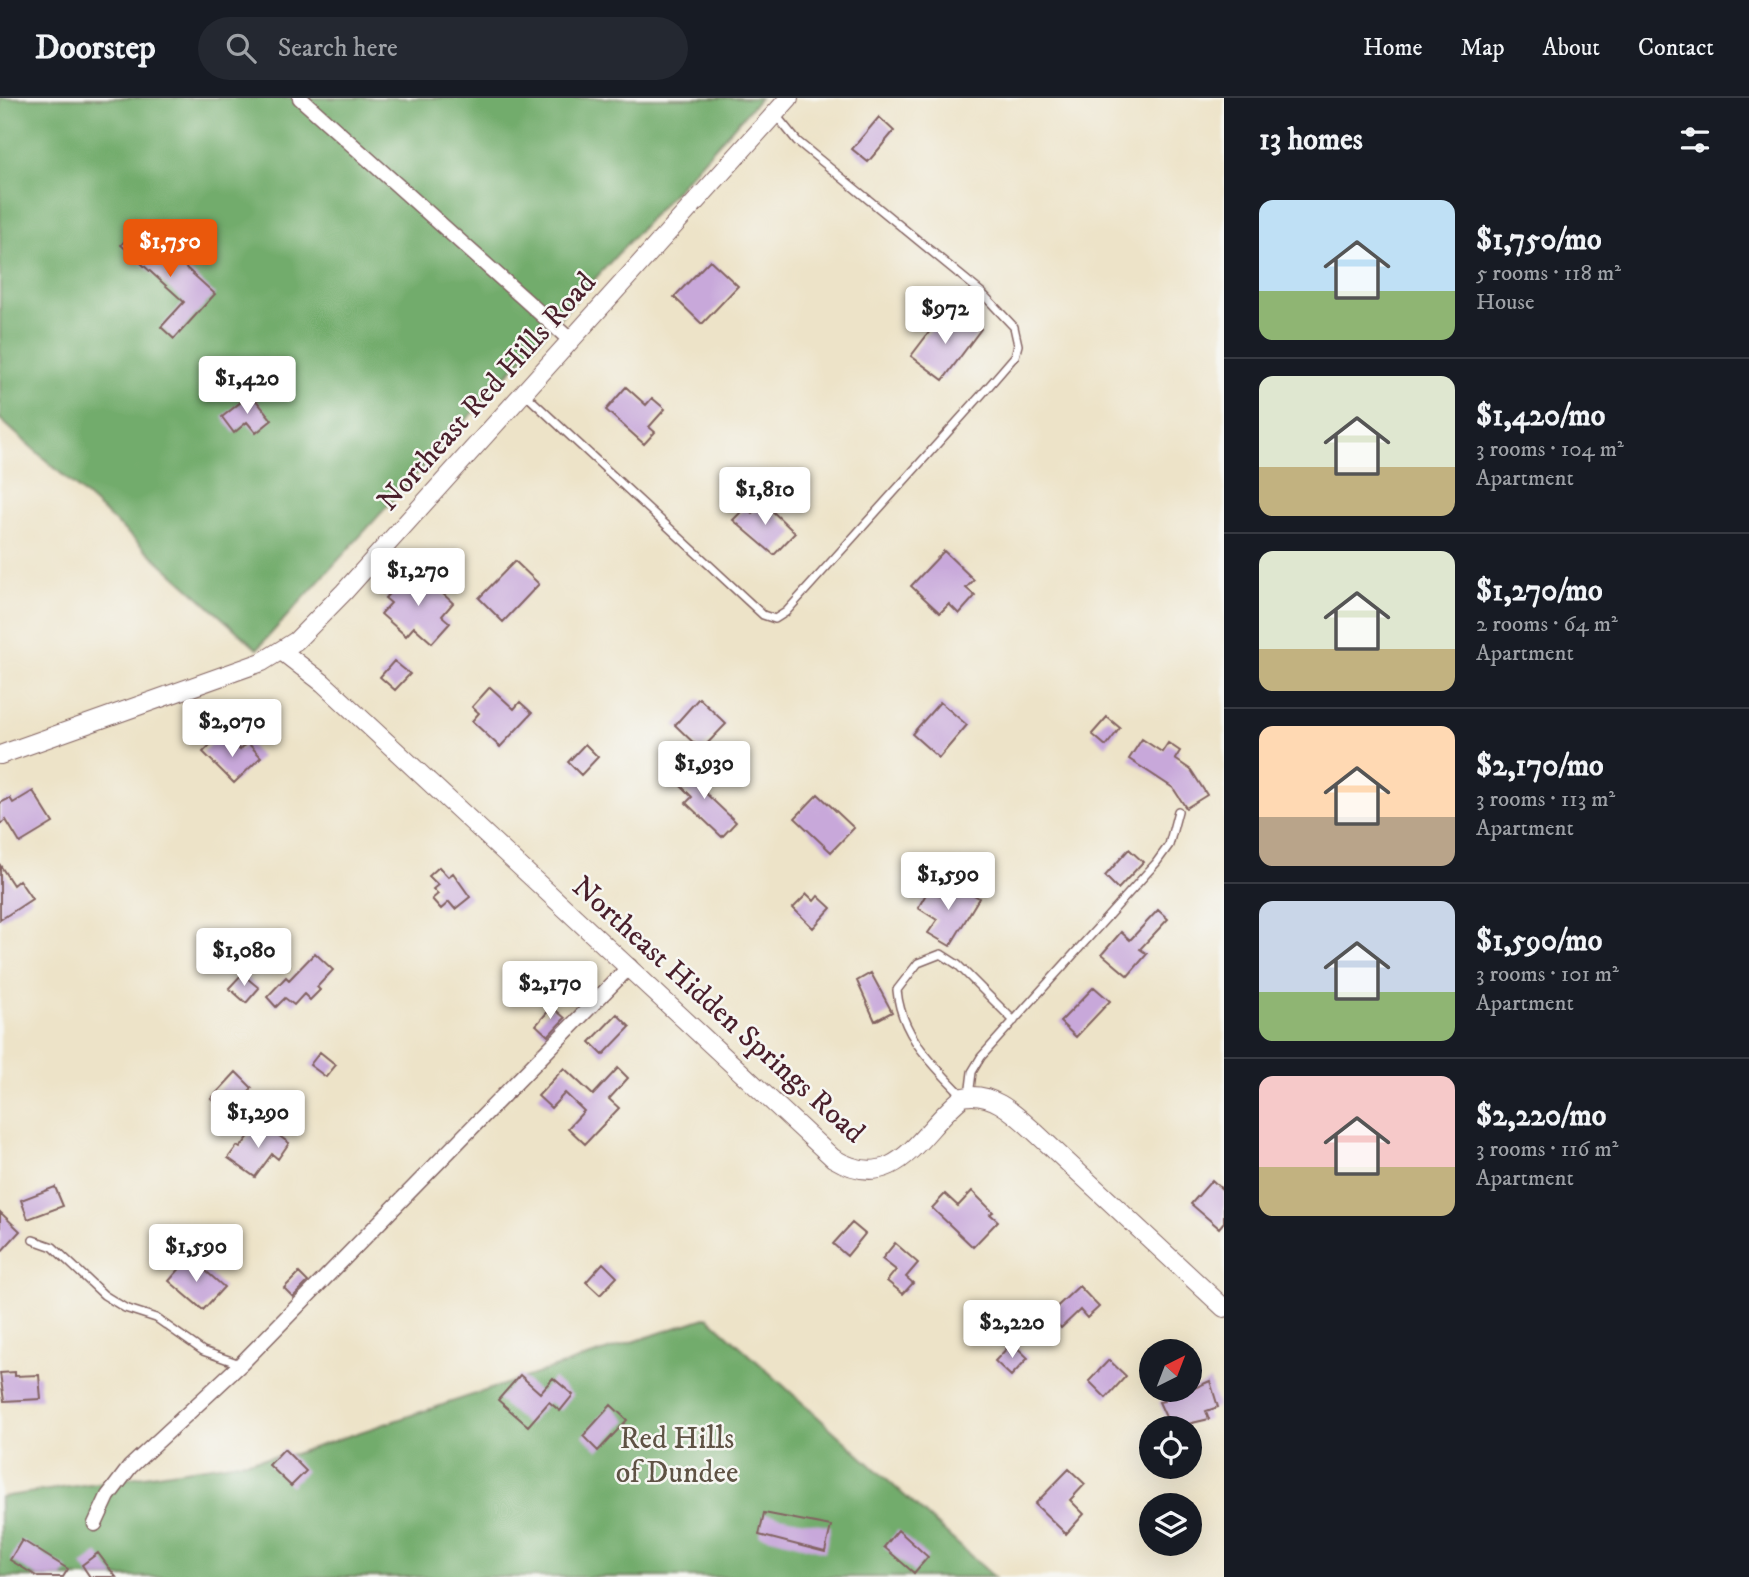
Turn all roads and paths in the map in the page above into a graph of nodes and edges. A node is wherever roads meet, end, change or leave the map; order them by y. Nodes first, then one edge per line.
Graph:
1 (300, 98) edge
2 (789, 98) edge
3 (775, 113) junction
4 (569, 339) junction
5 (523, 391) junction
6 (282, 652) junction
7 (0, 755) edge
8 (1178, 811) dead end
9 (630, 966) junction
10 (1014, 1021) junction
11 (966, 1096) junction
12 (33, 1240) dead end
13 (1224, 1308) edge
14 (241, 1364) junction
15 (95, 1524) dead end

1 - 4 street
2 - 3 street, Northeast Red Hills Road
3 - 4 street, Northeast Red Hills Road
3 - 5 lane
4 - 5 street, Northeast Red Hills Road
5 - 6 street, Northeast Red Hills Road
6 - 7 street, Northeast Red Hills Road
6 - 9 street, Northeast Hidden Springs Road
8 - 10 lane
9 - 11 street, Northeast Hidden Springs Road
9 - 14 street
10 - 11 lane
10 - 11 lane
11 - 13 street
12 - 14 lane
14 - 15 street

